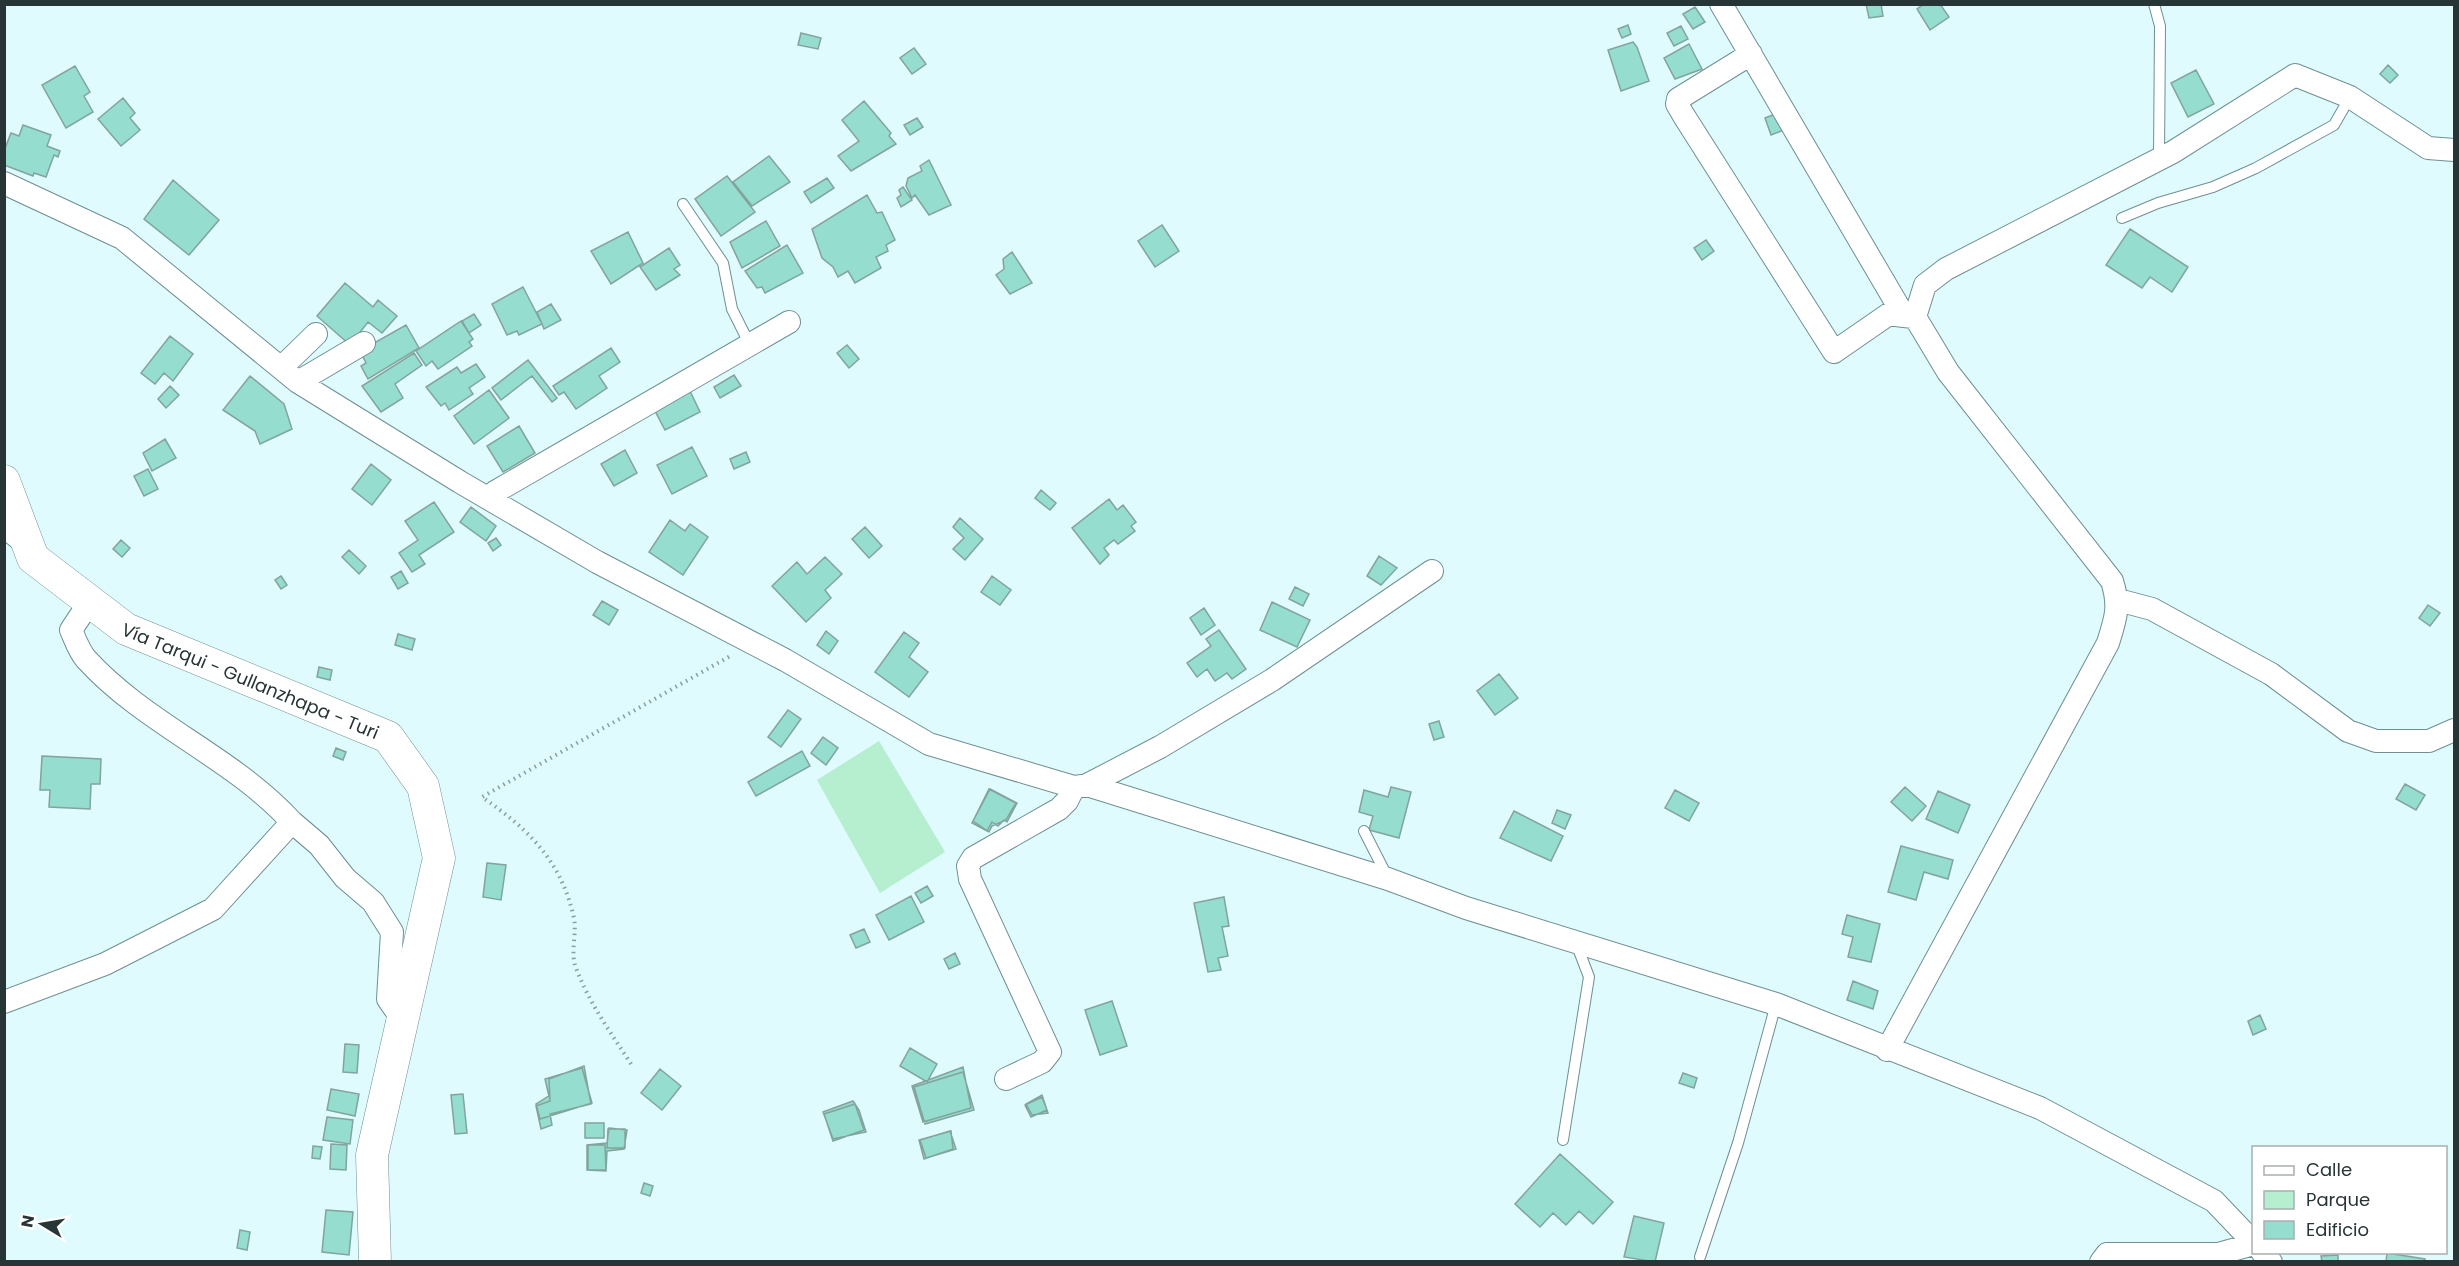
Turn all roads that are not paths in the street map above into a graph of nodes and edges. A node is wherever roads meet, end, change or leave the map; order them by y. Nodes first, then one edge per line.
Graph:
1 (1721, 4) edge
2 (2154, 4) edge
3 (1751, 54) junction
4 (2350, 97) junction
5 (2454, 150) edge
6 (2158, 159) junction
7 (4, 183) edge
8 (683, 204) dead end
9 (2122, 218) dead end
10 (1910, 316) junction
11 (789, 322) dead end
12 (316, 334) dead end
13 (364, 343) dead end
14 (750, 346) junction
15 (290, 374) junction
16 (4, 481) edge
17 (489, 499) junction
18 (4, 534) edge
19 (33, 558) junction
20 (1432, 571) dead end
21 (91, 600) junction
22 (2118, 600) junction
23 (2454, 730) edge
24 (1081, 786) junction
25 (292, 822) junction
26 (1364, 831) dead end
27 (1388, 879) junction
28 (1576, 943) junction
29 (4, 1002) edge
30 (1776, 1004) junction
31 (402, 1020) junction
32 (1887, 1050) junction
33 (1006, 1079) dead end
34 (1563, 1140) dead end
35 (2252, 1243) edge
36 (2252, 1244) edge
37 (1700, 1257) dead end
38 (375, 1262) edge
39 (2101, 1262) edge

1 - 3 street
2 - 6 lane
3 - 10 street
3 - 10 street
4 - 5 street
4 - 6 street
4 - 9 lane
6 - 10 street
7 - 15 street
8 - 14 lane
10 - 22 street
11 - 14 street
12 - 15 street
13 - 15 street
14 - 17 street
15 - 17 street
16 - 19 main road
17 - 24 street
18 - 19 lane
19 - 21 main road, Vía Tarqui - Gullanzhapa - Turi
20 - 24 street
21 - 25 street
21 - 31 main road, Vía Tarqui - Gullanzhapa - Turi
22 - 23 street
22 - 32 street
24 - 27 street
24 - 33 street
25 - 29 street
25 - 31 street
26 - 27 lane
27 - 28 street
28 - 30 street
28 - 34 lane
30 - 32 street
30 - 37 lane
31 - 38 main road, Vía Tarqui - Gullanzhapa - Turi
32 - 35 street
36 - 39 street

